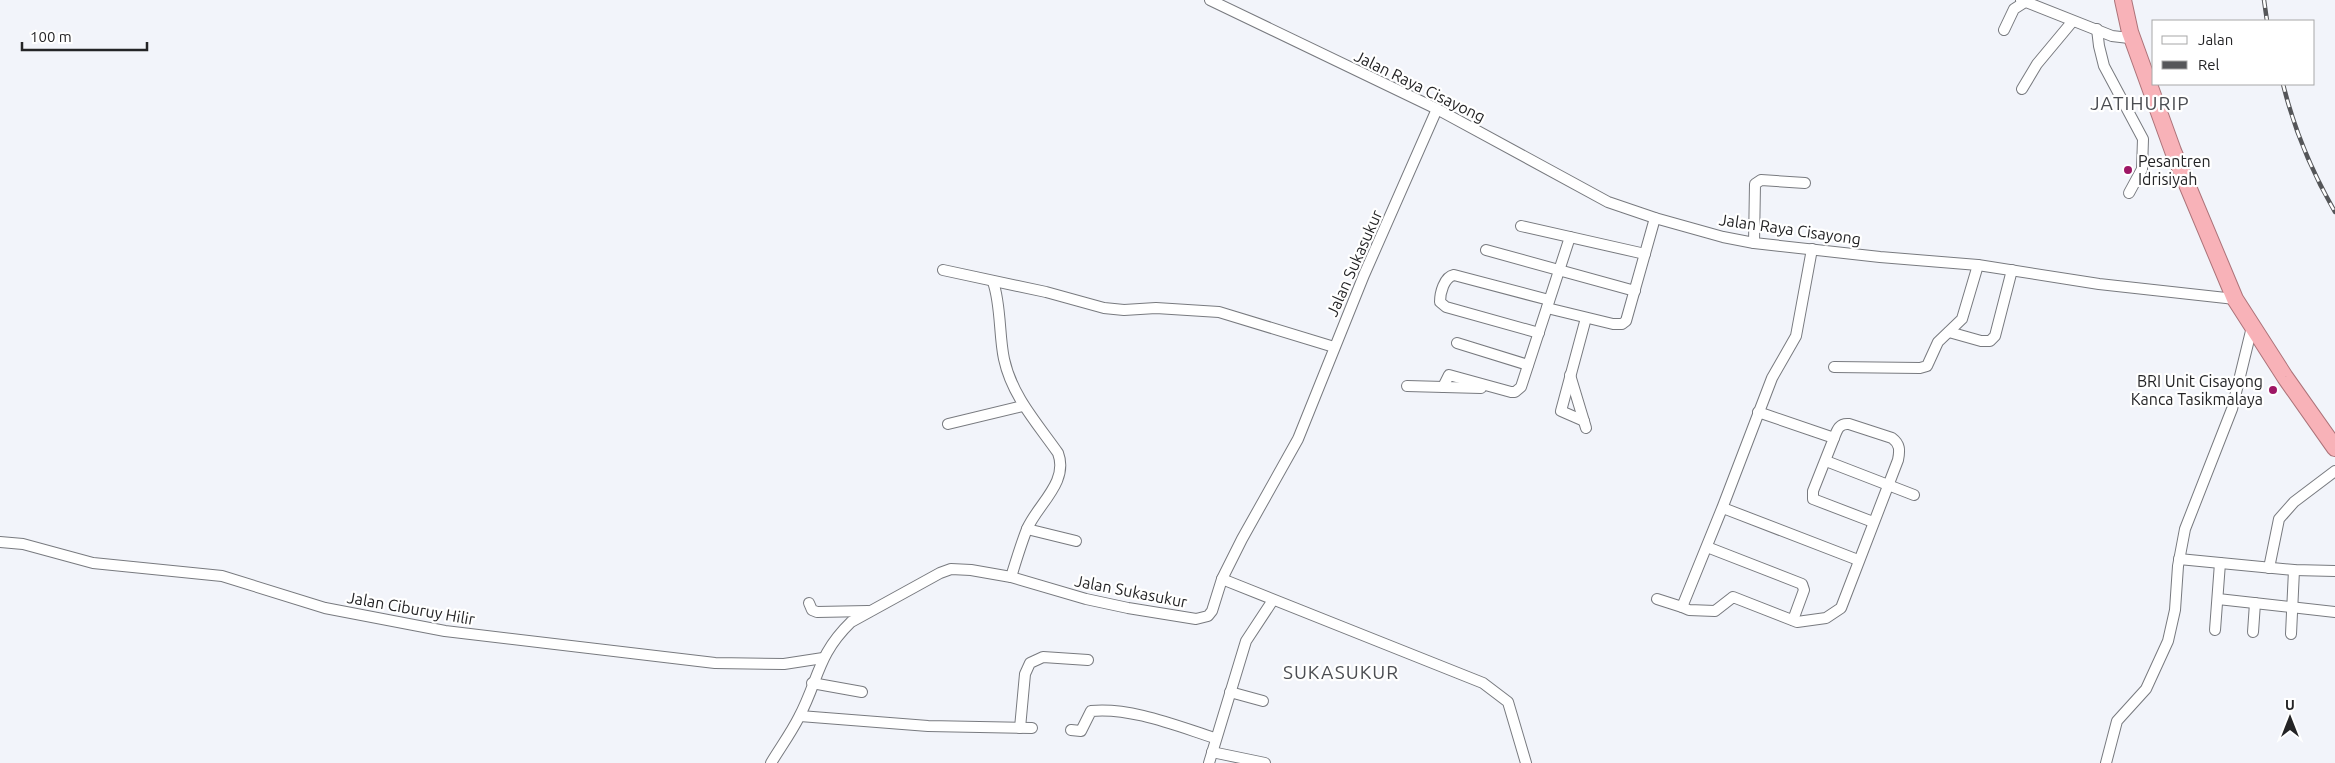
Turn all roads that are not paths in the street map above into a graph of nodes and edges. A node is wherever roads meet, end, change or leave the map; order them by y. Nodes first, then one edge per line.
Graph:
1 (1210, 0) edge
2 (2123, 0) edge
3 (2023, 1) edge
4 (2072, 22) junction
5 (2098, 29) junction
6 (2004, 30) dead end
7 (2134, 43) junction
8 (2022, 89) dead end
9 (1437, 109) junction
10 (1805, 183) dead end
11 (2129, 193) dead end
12 (1655, 218) junction
13 (1521, 226) dead end
14 (1570, 237) junction
15 (1754, 242) junction
16 (1812, 249) junction
17 (1486, 250) dead end
18 (1645, 254) junction
19 (1978, 265) junction
20 (943, 270) dead end
21 (2012, 270) junction
22 (1558, 271) junction
23 (993, 282) junction
24 (1635, 291) junction
25 (2235, 298) junction
26 (1548, 304) junction
27 (1586, 318) junction
28 (2252, 327) junction
29 (1949, 332) junction
30 (1539, 333) junction
31 (1457, 344) dead end
32 (1334, 347) junction
33 (1528, 365) junction
34 (1834, 367) dead end
35 (1570, 374) junction
36 (1407, 386) dead end
37 (1023, 406) junction
38 (1758, 412) junction
39 (948, 424) dead end
40 (1834, 438) junction
41 (2335, 448) edge
42 (1826, 461) junction
43 (2335, 471) edge
44 (1888, 485) junction
45 (1914, 495) dead end
46 (1722, 508) junction
47 (1873, 522) junction
48 (1028, 529) junction
49 (1076, 541) dead end
50 (0, 542) edge
51 (1707, 548) junction
52 (2179, 559) junction
53 (1858, 560) junction
54 (2220, 563) junction
55 (2269, 568) junction
56 (2294, 570) junction
57 (2335, 571) edge
58 (1011, 577) junction
59 (1222, 579) junction
60 (1657, 599) dead end
61 (1273, 600) junction
62 (2218, 600) junction
63 (809, 603) dead end
64 (2255, 603) junction
65 (1682, 607) junction
66 (2294, 608) junction
67 (871, 611) junction
68 (2335, 612) edge
69 (1793, 620) junction
70 (2215, 630) dead end
71 (2253, 632) dead end
72 (2290, 634) dead end
73 (823, 658) junction
74 (1088, 660) dead end
75 (812, 683) junction
76 (862, 692) dead end
77 (1230, 692) junction
78 (1263, 702) dead end
79 (800, 716) junction
80 (1020, 728) junction
81 (1032, 728) dead end
82 (1071, 730) dead end
83 (1215, 738) junction
84 (1210, 758) edge
85 (770, 763) edge
86 (1266, 763) edge
87 (1526, 763) edge
88 (2106, 763) edge

1 - 9 street, Jalan Raya Cisayong
2 - 7 highway
3 - 4 street
3 - 6 street
4 - 5 street
4 - 8 street
5 - 7 street
5 - 11 street
7 - 25 highway
9 - 12 street, Jalan Raya Cisayong
9 - 32 street, Jalan Sukasukur
10 - 15 street
12 - 15 street, Jalan Raya Cisayong
12 - 18 street
13 - 14 street
14 - 18 street
14 - 22 street
15 - 16 street, Jalan Raya Cisayong
16 - 19 street, Jalan Raya Cisayong
16 - 38 street
17 - 22 street
18 - 24 street
19 - 21 street, Jalan Raya Cisayong
19 - 29 street
20 - 23 street
21 - 25 street, Jalan Raya Cisayong
21 - 29 street
22 - 24 street
22 - 26 street
23 - 32 street
23 - 37 street
24 - 27 street
25 - 28 highway
26 - 27 street
26 - 30 street
26 - 30 street
27 - 35 street
28 - 41 highway
28 - 52 street
29 - 34 street
30 - 33 street
31 - 33 street
32 - 59 street, Jalan Sukasukur
33 - 36 street
35 - 35 street
37 - 39 street
37 - 48 street
38 - 40 street
38 - 46 street
40 - 42 street
40 - 44 street
42 - 44 street
42 - 47 street
43 - 55 street
44 - 45 street
44 - 47 street
46 - 51 street
46 - 53 street
47 - 53 street
48 - 49 street
48 - 58 street
50 - 73 street, Jalan Ciburuy Hilir
51 - 65 street
51 - 69 street
52 - 54 street
52 - 88 street
53 - 69 street
54 - 55 street
54 - 62 street
55 - 56 street
56 - 57 street
56 - 66 street
58 - 59 street, Jalan Sukasukur
58 - 67 street, Jalan Sukasukur
59 - 61 street
60 - 65 street
61 - 77 street
61 - 87 street
62 - 64 street
62 - 70 street
63 - 67 street
64 - 66 street
64 - 71 street
65 - 69 street
66 - 68 street
66 - 72 street
67 - 73 street, Jalan Sukasukur
73 - 75 street, Jalan Sukasukur
74 - 80 street
75 - 76 street
75 - 79 street, Jalan Sukasukur
77 - 78 street
77 - 83 street
79 - 80 street
79 - 85 street, Jalan Sukasukur
80 - 81 street
82 - 83 street
83 - 84 street
84 - 86 street

